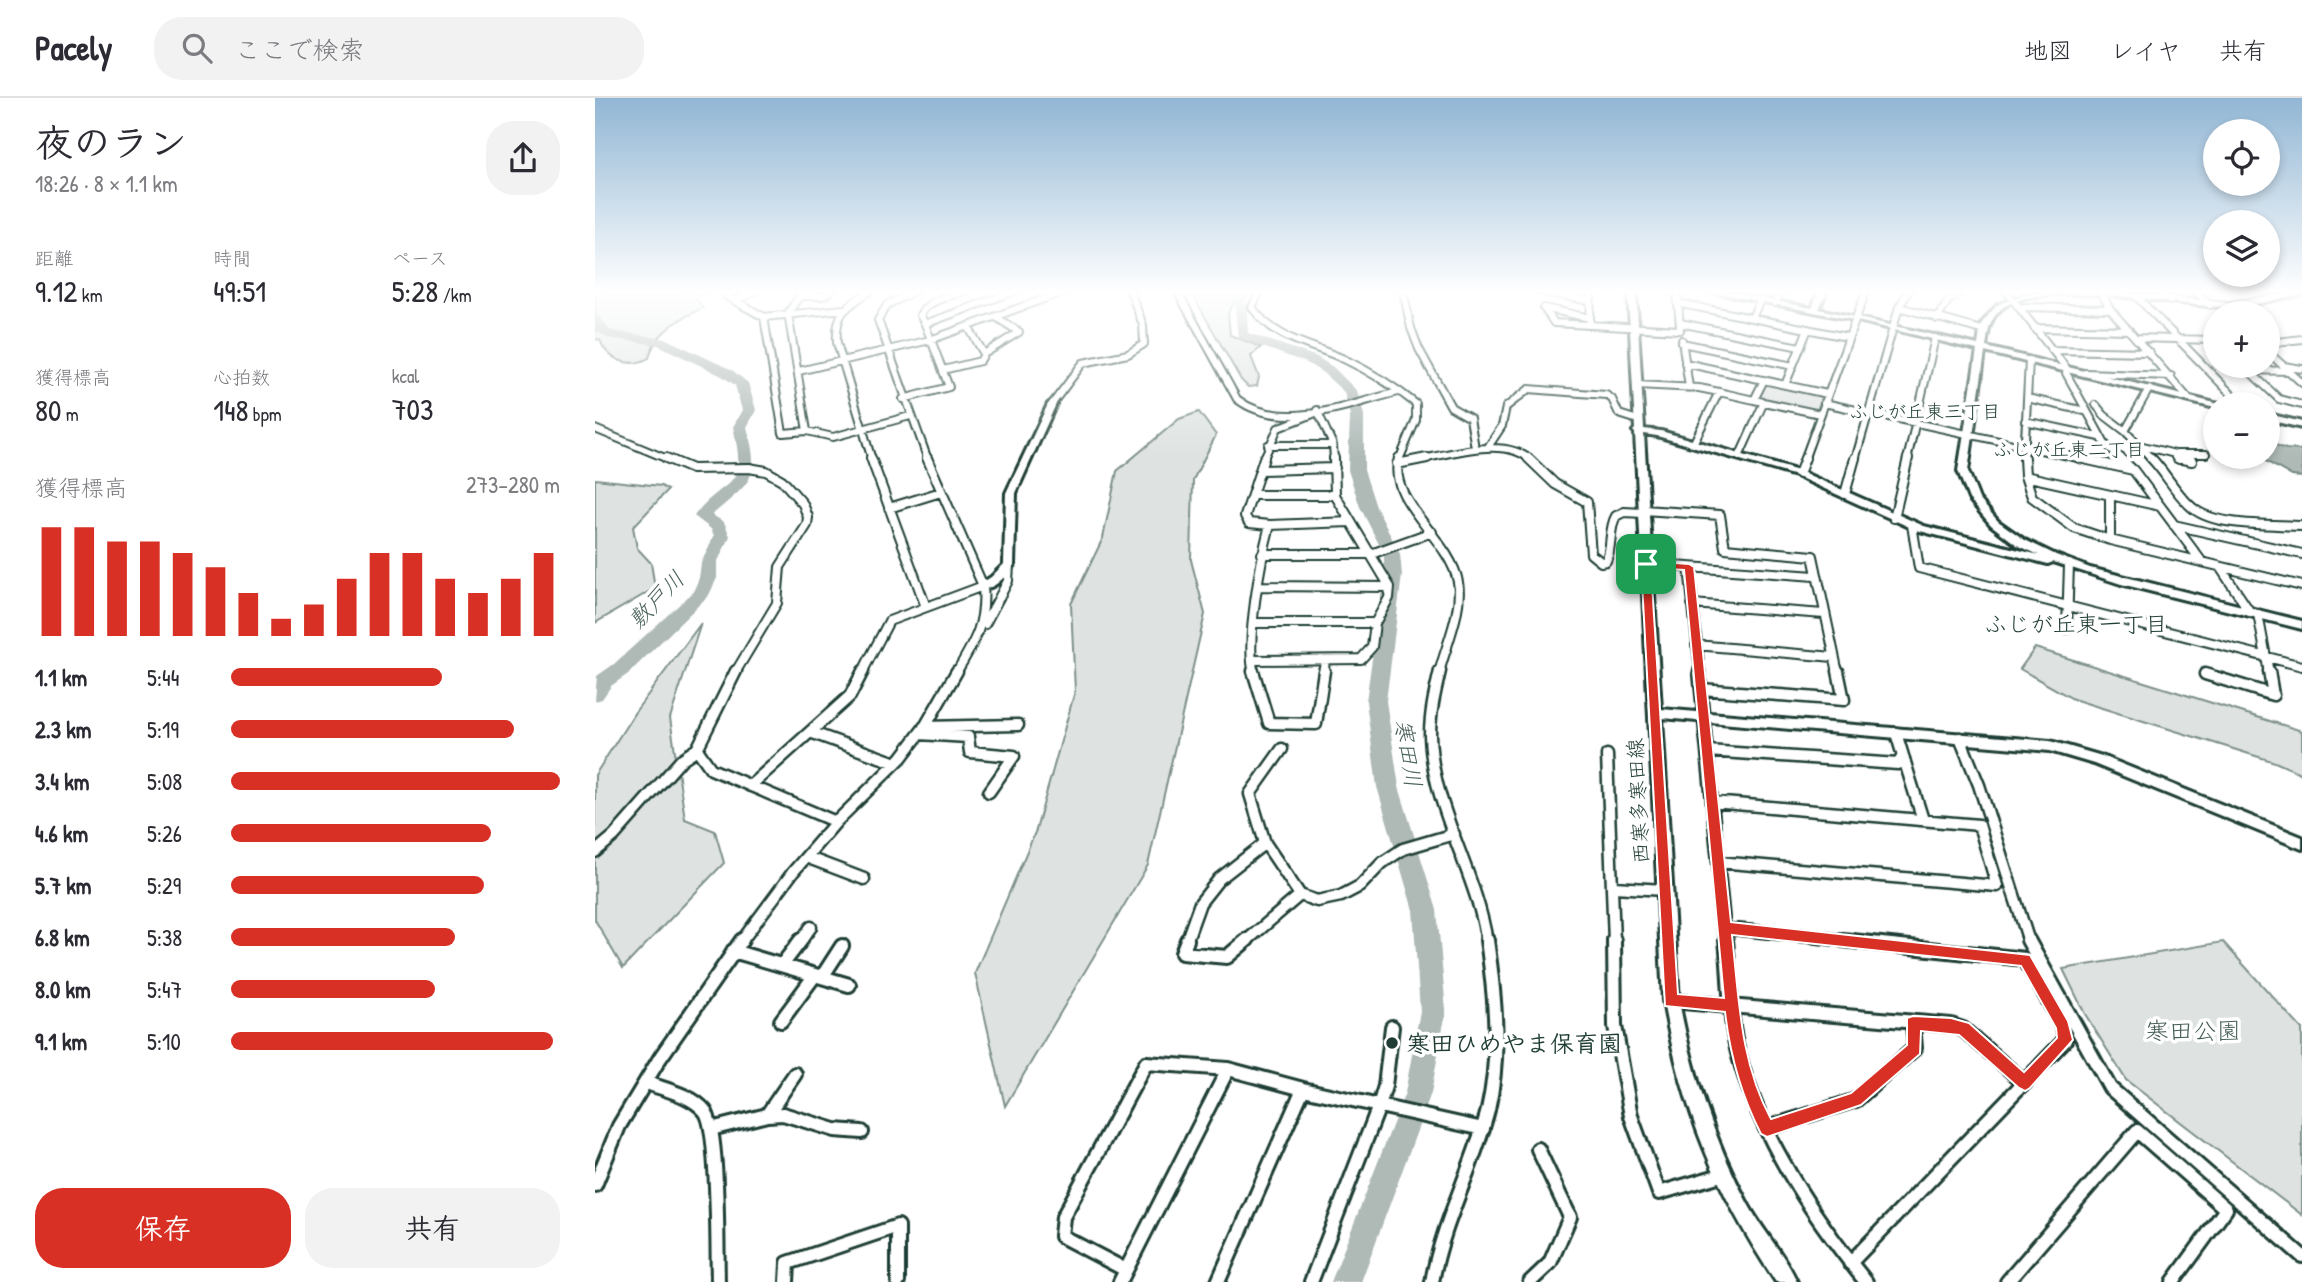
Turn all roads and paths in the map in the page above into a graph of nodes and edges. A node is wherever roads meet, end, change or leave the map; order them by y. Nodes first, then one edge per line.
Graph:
1 (769, 346) edge
2 (794, 346) edge
3 (840, 346) edge
4 (886, 346) edge
5 (906, 346) edge
6 (933, 346) edge
7 (980, 346) edge
8 (996, 346) edge
9 (1140, 346) edge
10 (1208, 346) edge
11 (1310, 346) edge
12 (1418, 346) edge
13 (1634, 346) edge
14 (1682, 346) edge
15 (1698, 346) edge
16 (1796, 346) edge
17 (1844, 346) edge
18 (1888, 346) edge
19 (1933, 346) edge
20 (1970, 346) edge
21 (2049, 346) edge
22 (2144, 346) edge
23 (2185, 346) edge
24 (1800, 347) joint
25 (1982, 349) junction
26 (2052, 350) junction
27 (887, 351) junction
28 (2149, 352) junction
29 (984, 354) junction
30 (2029, 360) junction
31 (842, 361) junction
32 (1685, 363) junction
33 (2280, 363) edge
34 (1793, 366) junction
35 (2280, 368) edge
36 (2285, 368) junction
37 (2067, 369) junction
38 (2302, 369) edge
39 (943, 370) junction
40 (799, 371) junction
41 (2083, 373) junction
42 (2171, 376) junction
43 (2256, 378) edge
44 (1764, 380) junction
45 (2302, 383) edge
46 (1785, 384) junction
47 (1636, 385) junction
48 (1689, 387) junction
49 (2149, 389) junction
50 (1398, 392) junction
51 (1719, 392) junction
52 (2229, 392) edge
53 (1827, 394) junction
54 (2027, 398) junction
55 (2188, 398) junction
56 (903, 399) junction
57 (1754, 400) junction
58 (1764, 402) junction
59 (2203, 402) edge
60 (1824, 403) junction
61 (1052, 404) joint
62 (2096, 405) dead end
63 (2302, 405) edge
64 (1317, 411) junction
65 (2085, 411) junction
66 (1868, 412) junction
67 (1820, 414) junction
68 (910, 416) junction
69 (2280, 420) edge
70 (2025, 421) junction
71 (1916, 423) junction
72 (2302, 425) edge
73 (1638, 426) junction
74 (595, 429) edge
75 (860, 429) junction
76 (807, 431) junction
77 (2125, 431) junction
78 (1969, 434) junction
79 (2100, 437) junction
80 (1693, 443) junction
81 (1268, 445) junction
82 (1333, 445) junction
83 (2139, 445) junction
84 (2023, 446) junction
85 (1488, 447) junction
86 (1475, 448) junction
87 (2203, 454) edge
88 (1739, 457) junction
89 (1397, 464) junction
90 (1335, 468) junction
91 (1262, 470) junction
92 (2134, 471) junction
93 (1799, 474) junction
94 (2025, 476) junction
95 (941, 492) junction
96 (1845, 494) junction
97 (1253, 495) junction
98 (1335, 495) junction
99 (2110, 495) junction
100 (2160, 506) junction
101 (889, 508) junction
102 (1643, 511) junction
103 (1894, 518) junction
104 (1351, 522) junction
105 (1270, 525) junction
106 (1912, 525) junction
107 (2174, 525) junction
108 (2302, 526) edge
109 (1432, 532) junction
110 (2111, 540) junction
111 (1262, 554) junction
112 (1371, 554) junction
113 (2302, 554) edge
114 (2202, 562) junction
115 (1646, 564) junction
116 (1009, 565) junction
117 (2069, 565) junction
118 (2220, 566) junction
119 (1689, 567) junction
120 (1815, 576) junction
121 (983, 586) junction
122 (1258, 586) junction
123 (2302, 586) edge
124 (1390, 587) junction
125 (1692, 604) junction
126 (2068, 606) junction
127 (926, 607) junction
128 (2254, 613) junction
129 (1824, 614) junction
130 (1254, 623) junction
131 (1375, 623) junction
132 (2302, 625) edge
133 (2067, 629) dead end
134 (979, 634) junction
135 (1696, 645) junction
136 (1834, 657) junction
137 (2266, 657) junction
138 (1254, 660) junction
139 (1325, 661) junction
140 (2302, 666) edge
141 (2205, 674) dead end
142 (1701, 689) junction
143 (1654, 713) junction
144 (1703, 717) junction
145 (1018, 725) dead end
146 (922, 730) junction
147 (810, 732) junction
148 (1896, 733) junction
149 (1960, 738) junction
150 (697, 748) junction
151 (1282, 749) dead end
152 (1707, 751) junction
153 (1607, 755) dead end
154 (1903, 756) junction
155 (896, 763) junction
156 (750, 786) junction
157 (989, 792) dead end
158 (1712, 802) junction
159 (1923, 820) junction
160 (836, 822) junction
161 (1454, 834) junction
162 (1265, 843) junction
163 (2302, 844) edge
164 (595, 852) edge
165 (806, 857) junction
166 (1718, 862) junction
167 (864, 879) dead end
168 (1614, 887) junction
169 (1664, 890) junction
170 (1300, 895) junction
171 (811, 927) dead end
172 (1724, 928) junction
173 (842, 946) dead end
174 (733, 951) junction
175 (782, 965) junction
176 (819, 976) junction
177 (849, 985) dead end
178 (1671, 1001) junction
179 (1732, 1006) junction
180 (781, 1021) dead end
181 (1913, 1024) junction
182 (1392, 1027) dead end
183 (1228, 1069) junction
184 (795, 1074) dead end
185 (647, 1083) junction
186 (2025, 1083) junction
187 (1303, 1089) junction
188 (1379, 1106) junction
189 (767, 1115) junction
190 (1767, 1128) junction
191 (711, 1129) junction
192 (1483, 1129) junction
193 (862, 1132) dead end
194 (1538, 1149) dead end
195 (1721, 1175) junction
196 (595, 1185) edge
197 (2302, 1256) edge
198 (1850, 1264) junction
199 (1123, 1276) edge
200 (717, 1282) edge
201 (787, 1282) edge
202 (898, 1282) edge
203 (1218, 1282) edge
204 (1311, 1282) edge
205 (1431, 1282) edge
206 (1530, 1282) edge
207 (1787, 1282) edge
208 (1866, 1282) edge
209 (2007, 1282) edge
210 (2173, 1282) edge

1 - 76 street
2 - 40 street
3 - 31 street
4 - 27 street
5 - 27 street
6 - 39 street
7 - 29 street
8 - 29 street
9 - 61 street
10 - 64 street
11 - 50 street
12 - 86 street
13 - 47 street, 西寒多寒田線
14 - 32 street
15 - 34 street
16 - 24 street
17 - 53 street
18 - 66 street
19 - 71 street
20 - 25 street
21 - 26 street
22 - 28 street
23 - 52 street
24 - 34 street
25 - 30 street
25 - 78 street
26 - 28 street
26 - 37 street
27 - 31 street
27 - 56 street
28 - 42 street
29 - 39 street
30 - 37 street
30 - 54 street
31 - 40 street
31 - 75 street
32 - 44 street
32 - 48 street
33 - 36 street
34 - 46 street
35 - 36 street
36 - 38 street
36 - 45 street
37 - 41 street
37 - 65 street
39 - 56 street
40 - 76 street
41 - 42 street
41 - 49 street
42 - 55 street
43 - 63 street
44 - 46 street
44 - 57 street
46 - 53 street
47 - 48 street
47 - 73 street, 西寒多寒田線
48 - 51 street
49 - 55 street
49 - 77 street
50 - 64 street
50 - 89 street
51 - 57 street
51 - 80 street
53 - 60 street
54 - 65 street
54 - 70 street
55 - 59 street
56 - 68 street
57 - 58 street
58 - 67 street
58 - 88 street
60 - 66 street
60 - 67 street
61 - 116 street
62 - 77 street
64 - 81 street
64 - 82 street
65 - 79 street
66 - 71 street
66 - 96 street
67 - 93 street
68 - 75 street
68 - 95 street
69 - 72 street
70 - 79 street
70 - 84 street
71 - 78 street
71 - 103 street
73 - 80 street
73 - 85 street
73 - 102 street, 西寒多寒田線
74 - 150 street
75 - 76 street
75 - 101 street
77 - 83 street
78 - 84 street
78 - 117 street
79 - 92 street
80 - 88 street
81 - 82 street
81 - 91 street
82 - 90 street
83 - 87 street
83 - 108 street
84 - 92 street
84 - 94 street
85 - 86 street
85 - 102 street
86 - 89 street
88 - 93 street
89 - 109 street
90 - 91 street
90 - 98 street
91 - 97 street
92 - 100 street
93 - 96 street
94 - 99 street
94 - 110 street
95 - 101 street
95 - 121 street
96 - 103 street
97 - 98 street
97 - 105 street
98 - 104 street
99 - 100 street
99 - 110 street
100 - 107 street
101 - 127 street
102 - 115 street, 西寒多寒田線
102 - 120 street
103 - 106 street
104 - 105 street
104 - 112 street
105 - 111 street
106 - 117 street
106 - 126 street
107 - 113 street
107 - 114 street
109 - 112 street
109 - 161 street
110 - 114 street
111 - 112 street
111 - 122 street
112 - 124 street
114 - 118 street
115 - 119 street
115 - 143 street, 西寒多寒田線
116 - 121 street
116 - 134 street
117 - 126 street
117 - 128 street
118 - 123 street
118 - 128 street
119 - 120 street
119 - 125 street
120 - 129 street
121 - 127 street
121 - 134 street
122 - 124 street
122 - 130 street
124 - 131 street
125 - 129 street
125 - 135 street
126 - 133 street
126 - 137 street
127 - 147 street
128 - 132 street
128 - 137 street
129 - 136 street
130 - 131 street
130 - 138 street
131 - 139 street
134 - 146 street
135 - 136 street
135 - 142 street
136 - 142 street
137 - 140 street
137 - 141 street
138 - 139 street
138 - 139 street
142 - 144 street
143 - 144 street
143 - 169 street, 西寒多寒田線
144 - 148 street
144 - 152 street
145 - 146 street
146 - 155 street
146 - 157 street
147 - 155 street
147 - 156 street
148 - 149 street
148 - 154 street
149 - 163 street
149 - 197 street
150 - 156 street
150 - 164 street
151 - 162 street
152 - 154 street
152 - 158 street
153 - 168 street
154 - 159 street
155 - 160 street
156 - 160 street
158 - 159 street
158 - 166 street
159 - 166 street
160 - 165 street
161 - 170 street
161 - 192 street
162 - 170 street
162 - 170 street
165 - 167 street
165 - 174 street
166 - 172 street
168 - 169 street
168 - 195 street
169 - 178 street, 西寒多寒田線
171 - 175 street
172 - 179 street
172 - 186 street
173 - 176 street
174 - 175 street
174 - 185 street
175 - 176 street
176 - 177 street
176 - 180 street
178 - 179 street
178 - 195 street, 西寒多寒田線
179 - 181 street
179 - 190 street
181 - 186 street
181 - 190 street
182 - 188 street
183 - 187 street
183 - 199 street
183 - 199 street
184 - 189 street
185 - 191 street
185 - 196 street
186 - 198 street
187 - 188 street
187 - 203 street
188 - 192 street
188 - 204 street
189 - 191 street
189 - 193 street
190 - 198 street
191 - 200 street
192 - 205 street
194 - 206 street
195 - 207 street, 西寒多寒田線
198 - 208 street
201 - 202 street
209 - 210 street

